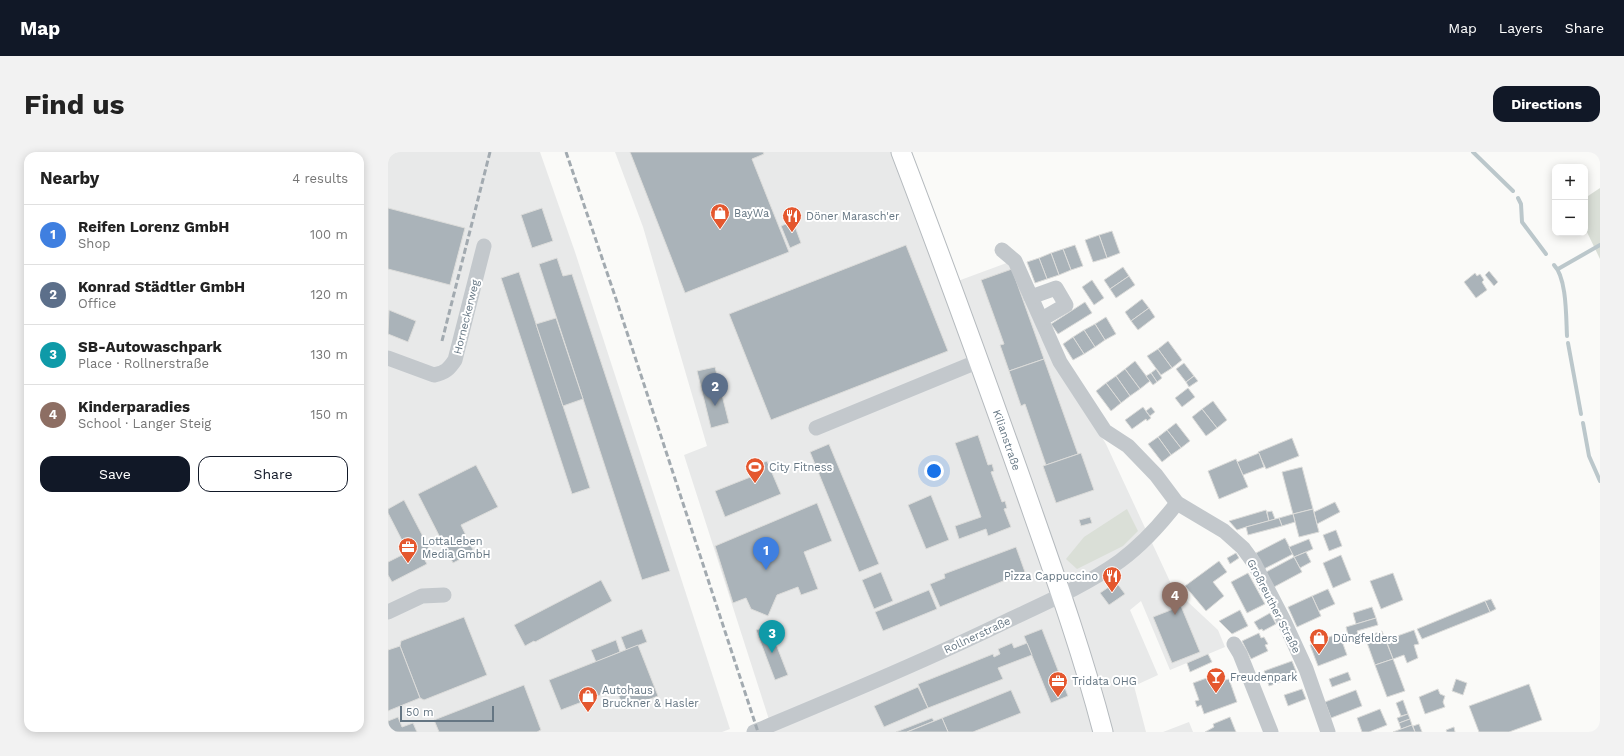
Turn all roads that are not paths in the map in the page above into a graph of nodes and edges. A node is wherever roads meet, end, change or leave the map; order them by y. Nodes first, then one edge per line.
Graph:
1 (901, 152) edge
2 (484, 246) dead end
3 (1002, 250) dead end
4 (1031, 297) junction
5 (1042, 319) junction
6 (388, 358) edge
7 (979, 361) junction
8 (816, 428) dead end
9 (1178, 503) junction
10 (1061, 594) junction
11 (444, 595) dead end
12 (388, 612) edge
13 (1234, 644) dead end
14 (754, 732) edge
15 (1103, 732) edge
16 (1271, 732) edge
17 (1328, 732) edge

1 - 7 main road, Kilianstraße
2 - 6 street, Horneckerweg
3 - 4 street, Großreuther Straße
4 - 5 street, Großreuther Straße
4 - 5 street
5 - 9 street, Großreuther Straße
7 - 8 street
7 - 10 main road, Kilianstraße
9 - 10 street, Rollnerstraße
9 - 17 street, Großreuther Straße
10 - 14 street, Rollnerstraße
10 - 15 main road, Kilianstraße
11 - 12 street
13 - 16 street

